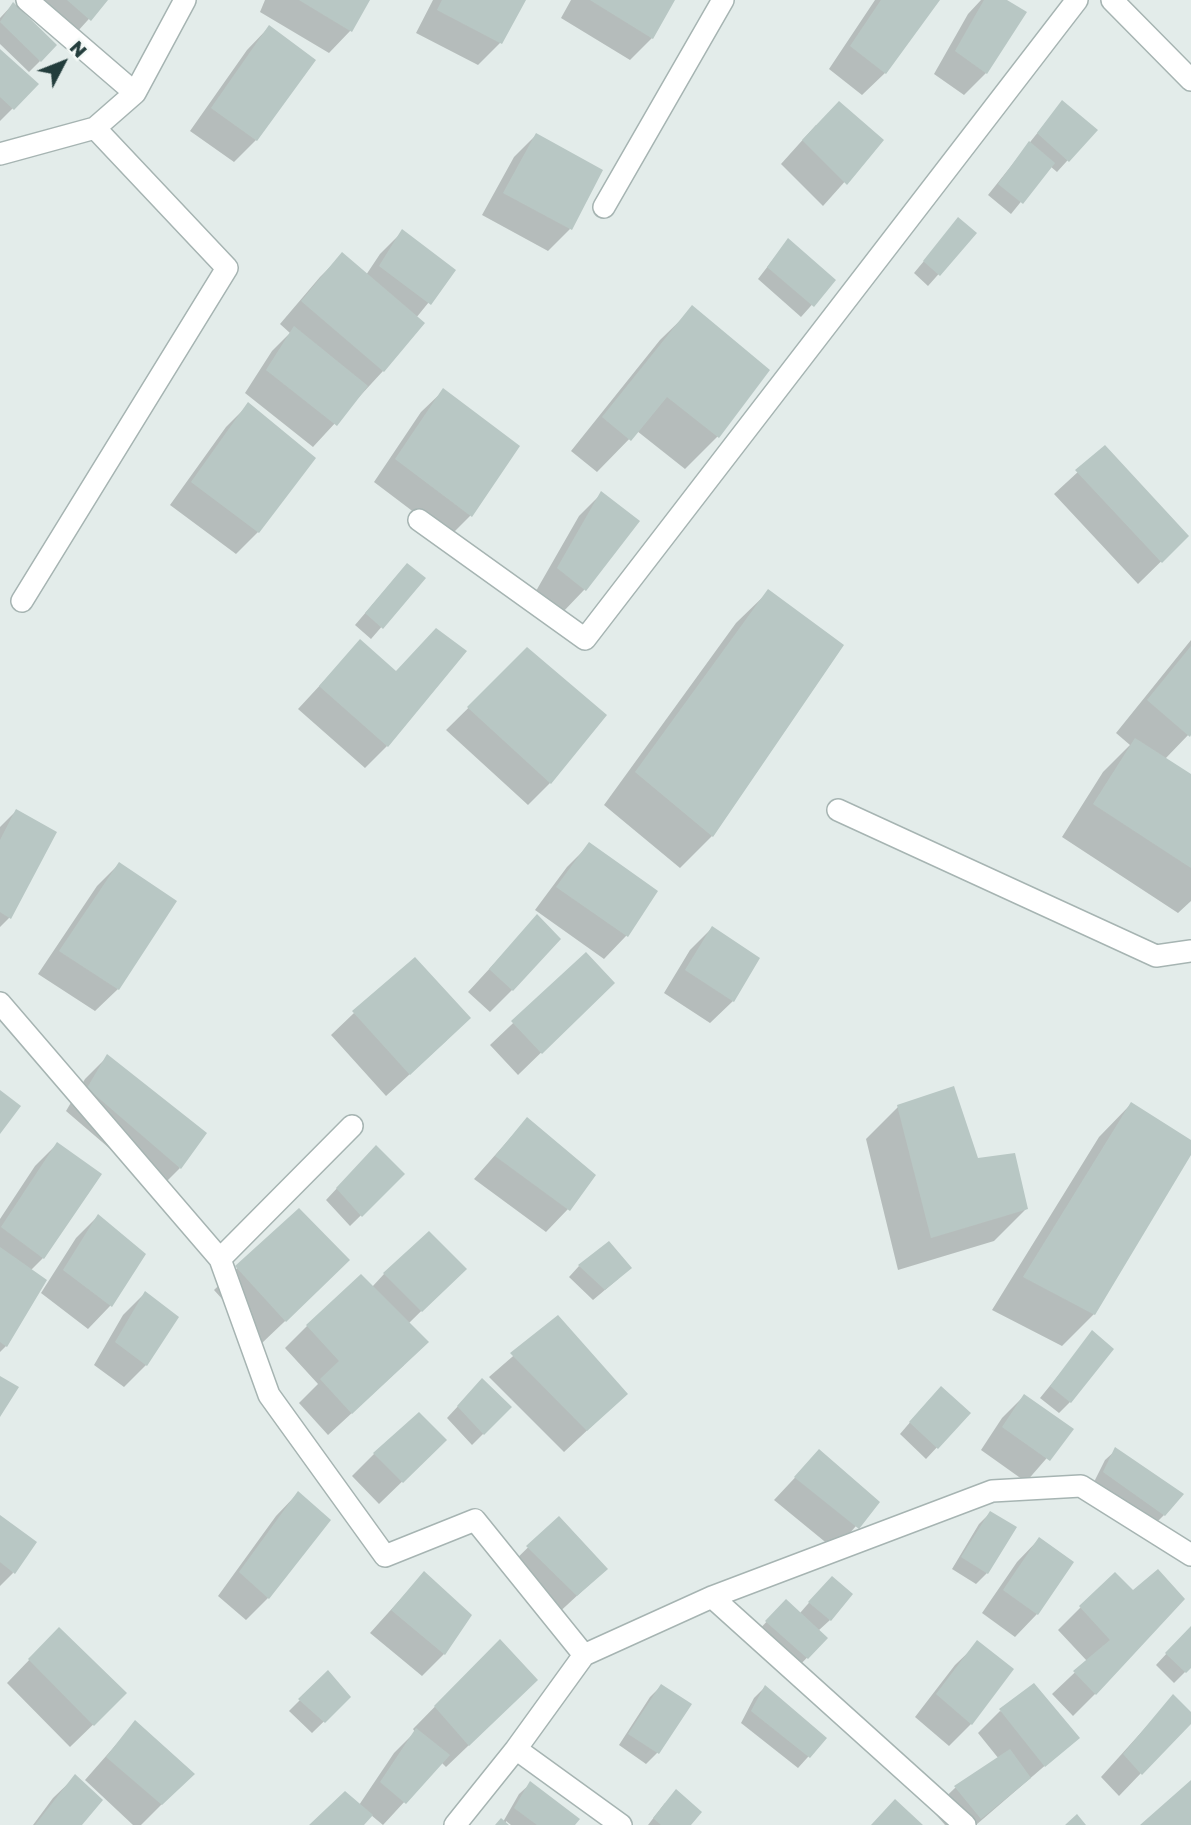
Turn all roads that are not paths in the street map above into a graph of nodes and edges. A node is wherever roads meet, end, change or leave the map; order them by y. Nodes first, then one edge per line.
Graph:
1 (27, 0) edge
2 (185, 0) edge
3 (723, 0) edge
4 (1077, 0) edge
5 (1112, 0) edge
6 (1191, 80) edge
7 (135, 93) junction
8 (95, 128) junction
9 (0, 154) edge
10 (604, 207) dead end
11 (419, 520) dead end
12 (22, 601) dead end
13 (838, 810) dead end
14 (1191, 951) edge
15 (0, 1003) edge
16 (352, 1126) dead end
17 (220, 1259) junction
18 (1191, 1555) edge
19 (712, 1597) junction
20 (584, 1655) junction
21 (516, 1749) junction
22 (455, 1825) edge
23 (621, 1825) edge
24 (965, 1825) edge

1 - 7 street
2 - 7 street
3 - 10 street
4 - 11 street
5 - 6 street
7 - 8 street
8 - 9 street
8 - 12 street
13 - 14 street
15 - 17 street
16 - 17 street
17 - 20 street
18 - 19 street
19 - 20 street
19 - 24 street
20 - 21 street
21 - 22 street
21 - 23 street

